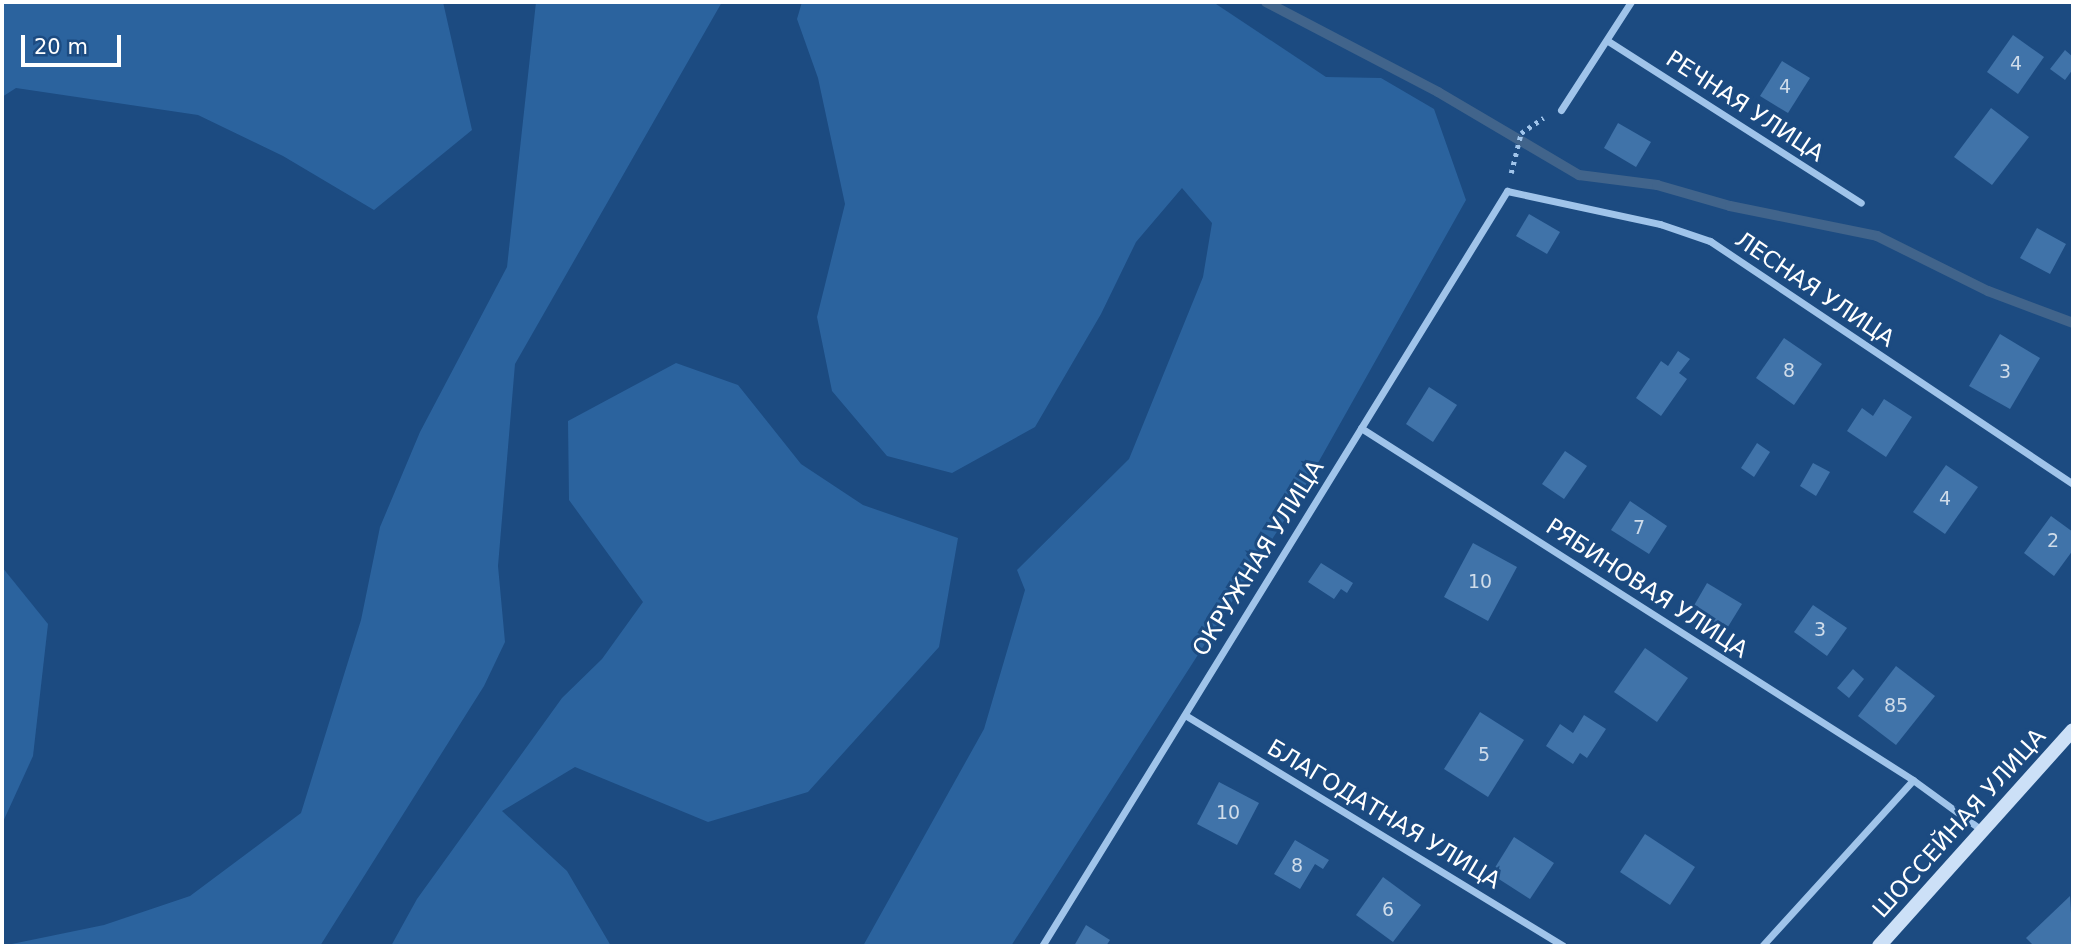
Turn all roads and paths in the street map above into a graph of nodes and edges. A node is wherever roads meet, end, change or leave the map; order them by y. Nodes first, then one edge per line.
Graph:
1 (1631, 2) edge
2 (1608, 41) junction
3 (1561, 110) joint
4 (1516, 147) dead end
5 (1507, 191) joint
6 (1861, 203) dead end
7 (1361, 428) junction
8 (2073, 484) edge
9 (1185, 715) junction
10 (2073, 730) edge
11 (1913, 780) junction
12 (1983, 831) junction
13 (1042, 946) edge
14 (1563, 946) edge
15 (1762, 946) edge
16 (1879, 946) edge

1 - 2 street
2 - 3 street
2 - 6 street, РЕЧНАЯ УЛИЦА
3 - 4 path
5 - 7 street, ОКРУЖНАЯ УЛИЦА
5 - 8 street, ЛЕСНАЯ УЛИЦА
7 - 9 street, ОКРУЖНАЯ УЛИЦА
7 - 11 street, РЯБИНОВАЯ УЛИЦА
9 - 13 street, ОКРУЖНАЯ УЛИЦА
9 - 14 street, БЛАГОДАТНАЯ УЛИЦА
10 - 12 main road, ШОССЕЙНАЯ УЛИЦА
11 - 12 street, РЯБИНОВАЯ УЛИЦА
11 - 15 street
12 - 16 main road, ШОССЕЙНАЯ УЛИЦА

